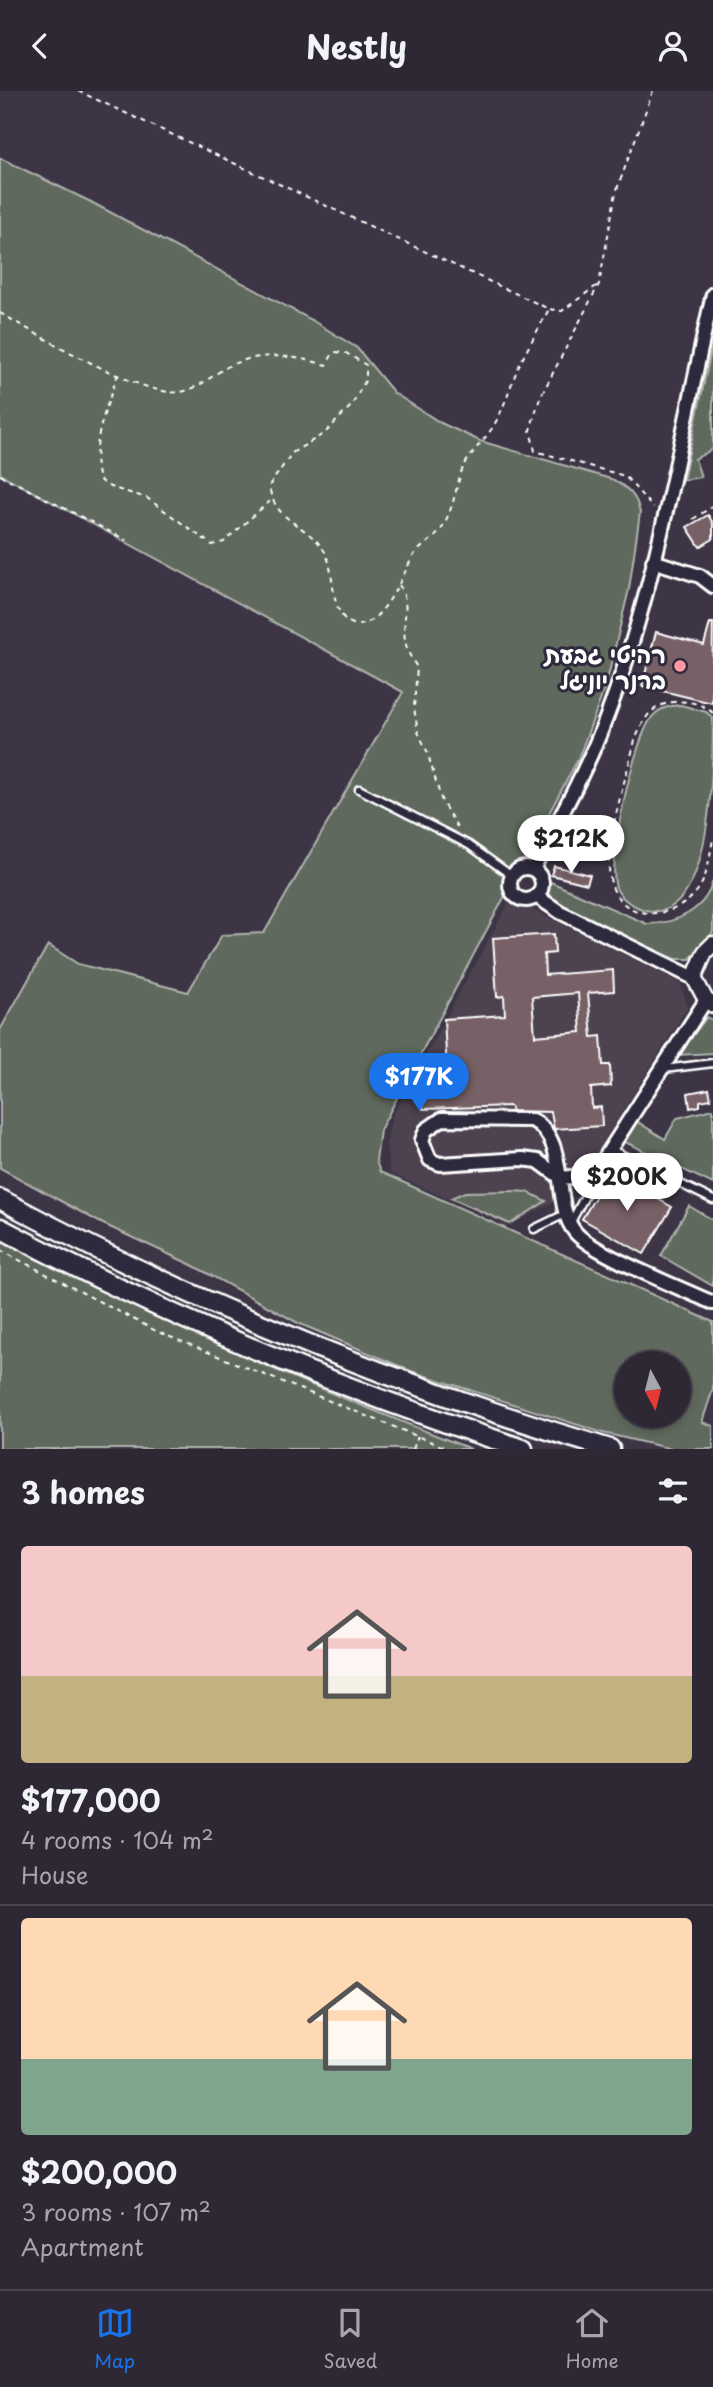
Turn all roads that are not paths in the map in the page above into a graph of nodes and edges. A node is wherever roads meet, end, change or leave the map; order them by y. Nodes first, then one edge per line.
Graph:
1 (713, 294) edge
2 (710, 323) edge
3 (653, 561) junction
4 (713, 586) edge
5 (359, 789) dead end
6 (533, 869) junction
7 (512, 876) junction
8 (536, 896) junction
9 (713, 944) edge
10 (694, 978) junction
11 (710, 1003) edge
12 (713, 1063) edge
13 (662, 1070) junction
14 (610, 1149) junction
15 (561, 1178) junction
16 (593, 1181) dead end
17 (0, 1199) edge
18 (713, 1200) edge
19 (569, 1218) junction
20 (0, 1228) edge
21 (534, 1229) dead end
22 (713, 1303) edge
23 (523, 1449) edge
24 (610, 1449) edge

1 - 2 street
2 - 3 street
3 - 4 street
3 - 6 street
5 - 7 lane
6 - 7 street
6 - 8 street
7 - 8 street
8 - 10 street
9 - 10 street
10 - 11 street
11 - 13 street
12 - 13 lane
13 - 14 street
14 - 15 street
14 - 18 lane
15 - 15 street
15 - 19 street
16 - 19 lane
17 - 24 main road
19 - 21 lane
19 - 22 street
20 - 23 main road

